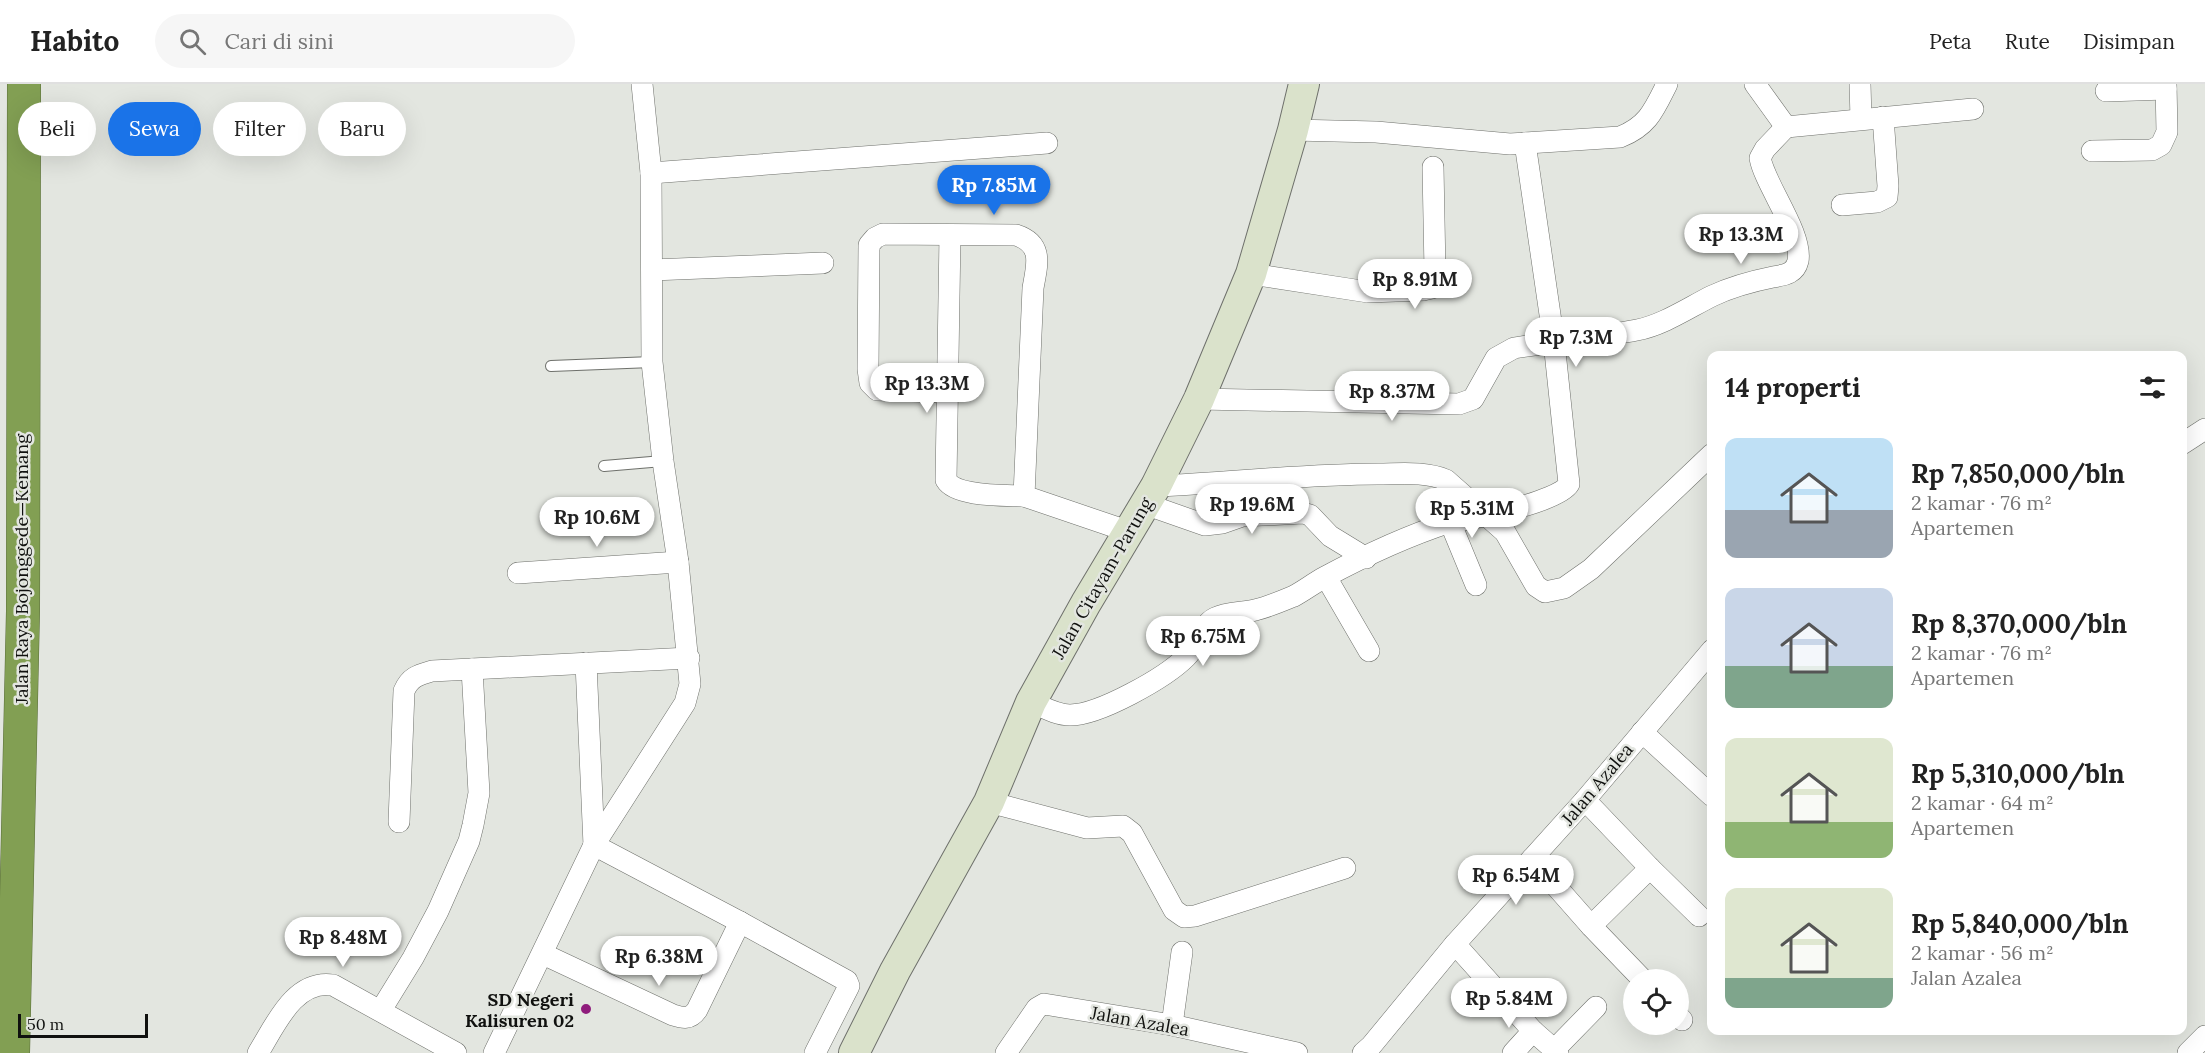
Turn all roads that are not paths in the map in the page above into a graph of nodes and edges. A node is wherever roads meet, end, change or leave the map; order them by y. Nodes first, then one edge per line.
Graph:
1 (24, 84) edge
2 (642, 84) edge
3 (1304, 84) edge
4 (1667, 84) edge
5 (1755, 84) edge
6 (1860, 84) edge
7 (2166, 87) edge
8 (2106, 91) dead end
9 (1973, 109) dead end
10 (1883, 117) junction
11 (1861, 118) junction
12 (1786, 127) junction
13 (1293, 130) junction
14 (1047, 143) dead end
15 (1526, 143) junction
16 (2092, 151) dead end
17 (1433, 166) dead end
18 (651, 173) junction
19 (1842, 205) dead end
20 (950, 236) junction
21 (823, 263) dead end
22 (652, 270) junction
23 (1251, 274) junction
24 (1554, 342) junction
25 (652, 362) junction
26 (551, 366) dead end
27 (947, 392) junction
28 (1199, 399) junction
29 (2205, 429) edge
30 (2187, 441) edge
31 (1707, 459) edge
32 (663, 461) junction
33 (604, 465) dead end
34 (1151, 495) junction
35 (1024, 496) junction
36 (1488, 516) junction
37 (1450, 522) junction
38 (1130, 532) junction
39 (1366, 558) junction
40 (678, 562) junction
41 (518, 573) dead end
42 (1326, 577) junction
43 (1476, 585) dead end
44 (1369, 651) dead end
45 (1707, 656) edge
46 (689, 658) junction
47 (586, 663) junction
48 (472, 669) junction
49 (1031, 702) junction
50 (1642, 732) junction
51 (1707, 791) edge
52 (1585, 800) junction
53 (988, 802) junction
54 (399, 822) dead end
55 (594, 845) junction
56 (1532, 859) junction
57 (1345, 868) dead end
58 (1650, 868) junction
59 (1700, 916) dead end
60 (740, 922) junction
61 (1591, 926) junction
62 (1455, 944) junction
63 (1182, 952) dead end
64 (543, 954) junction
65 (1632, 969) edge
66 (1596, 1007) dead end
67 (381, 1010) junction
68 (1172, 1025) junction
69 (1533, 1030) junction
70 (2205, 1036) edge
71 (1556, 1051) edge
72 (13, 1053) edge
73 (258, 1053) edge
74 (456, 1053) edge
75 (495, 1053) edge
76 (815, 1053) edge
77 (854, 1053) edge
78 (1006, 1053) edge
79 (1297, 1053) edge
80 (1363, 1053) edge
81 (1513, 1053) edge
82 (2188, 1053) edge

1 - 72 highway, Jalan Raya Bojonggede—Kemang
2 - 18 street
3 - 13 main road, Jalan Citayam-Parung
4 - 15 street
5 - 12 street
6 - 11 street
7 - 8 street
7 - 16 street
9 - 10 street
10 - 11 street
10 - 19 street
11 - 12 street
12 - 24 street
13 - 15 street
13 - 23 main road, Jalan Citayam-Parung
14 - 18 street
15 - 24 street
17 - 23 street
18 - 22 street
20 - 27 street
20 - 27 street
20 - 35 street
21 - 22 street
22 - 25 street
23 - 28 main road, Jalan Citayam-Parung
24 - 28 street
24 - 36 street
25 - 26 lane
25 - 32 street
27 - 35 street
28 - 34 main road, Jalan Citayam-Parung
29 - 30 street
31 - 36 street
32 - 33 lane
32 - 40 street
34 - 36 street
34 - 38 main road, Jalan Citayam-Parung
34 - 39 street
35 - 38 street
36 - 37 street
37 - 39 street
37 - 43 street
38 - 49 main road, Jalan Citayam-Parung
39 - 42 street
40 - 41 street
40 - 46 street
42 - 44 street
42 - 49 street
45 - 50 street, Jalan Azalea
46 - 47 street
46 - 55 street
47 - 48 street
47 - 55 street
48 - 54 street
48 - 67 street
49 - 53 main road, Jalan Citayam-Parung
50 - 51 street
50 - 52 street, Jalan Azalea
52 - 56 street, Jalan Azalea
52 - 58 street
53 - 57 street
53 - 77 main road, Jalan Citayam-Parung
55 - 60 street
55 - 64 street
56 - 61 street
56 - 62 street, Jalan Azalea
58 - 59 street
58 - 61 street
60 - 64 street
60 - 76 street
61 - 65 street
62 - 69 street
62 - 80 street, Jalan Azalea
63 - 68 street
64 - 75 street
66 - 71 street
67 - 73 street
67 - 74 street
68 - 78 street, Jalan Azalea
68 - 79 street, Jalan Azalea
69 - 71 street
69 - 81 street
70 - 82 street

